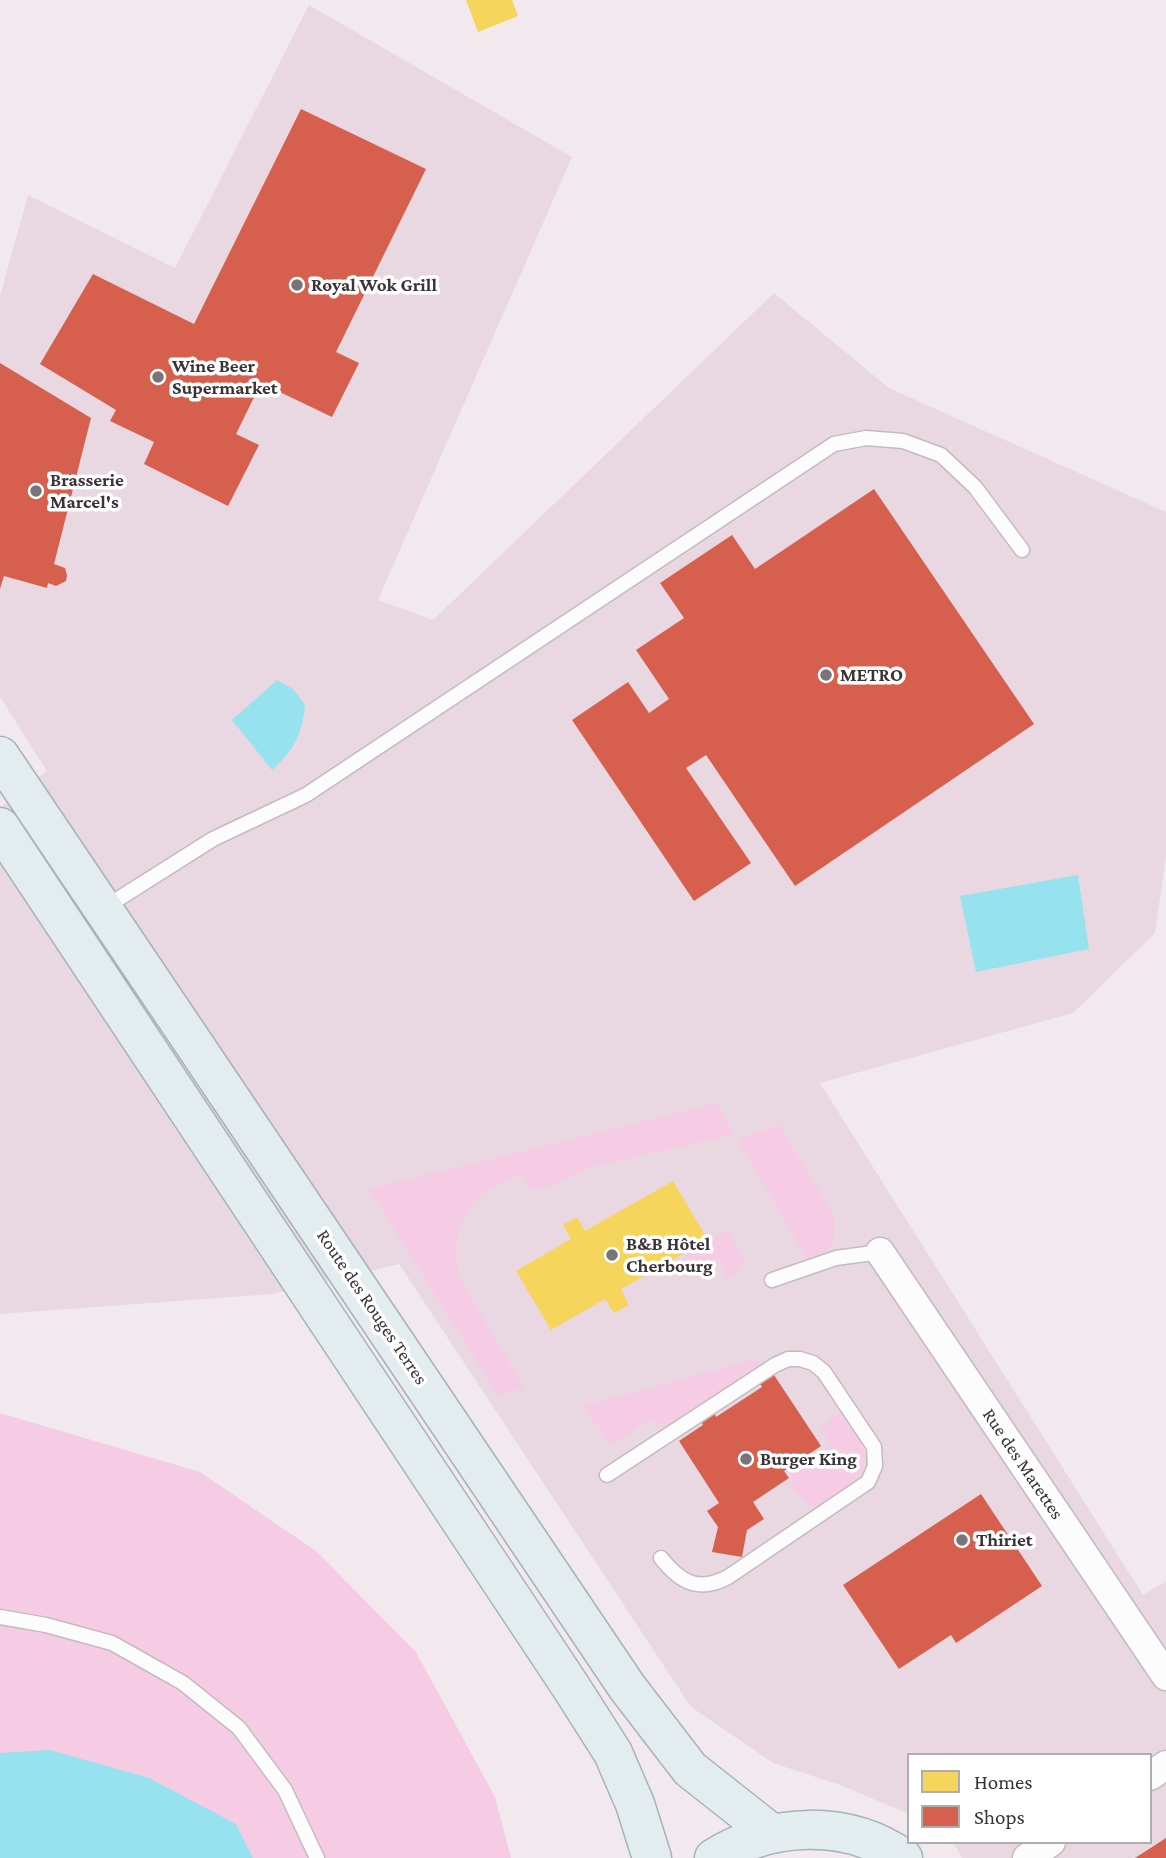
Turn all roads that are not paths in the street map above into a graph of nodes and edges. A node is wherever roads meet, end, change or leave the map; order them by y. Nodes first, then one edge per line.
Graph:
1 (1022, 550) dead end
2 (0, 756) edge
3 (0, 827) edge
4 (103, 908) junction
5 (880, 1252) joint
6 (772, 1280) dead end
7 (607, 1475) dead end
8 (661, 1558) dead end
9 (0, 1617) edge
10 (1166, 1676) edge
11 (771, 1833) junction
12 (1048, 1844) edge
13 (317, 1858) edge
14 (652, 1858) edge
15 (715, 1858) edge
16 (903, 1858) edge
17 (1027, 1858) edge

1 - 4 lane
2 - 4 main road, Route des Rouges Terres
3 - 14 main road
4 - 11 main road, Route des Rouges Terres
5 - 6 lane
5 - 10 street, Rue des Marettes
7 - 8 lane
9 - 13 lane
11 - 15 main road
11 - 16 main road
12 - 17 street

